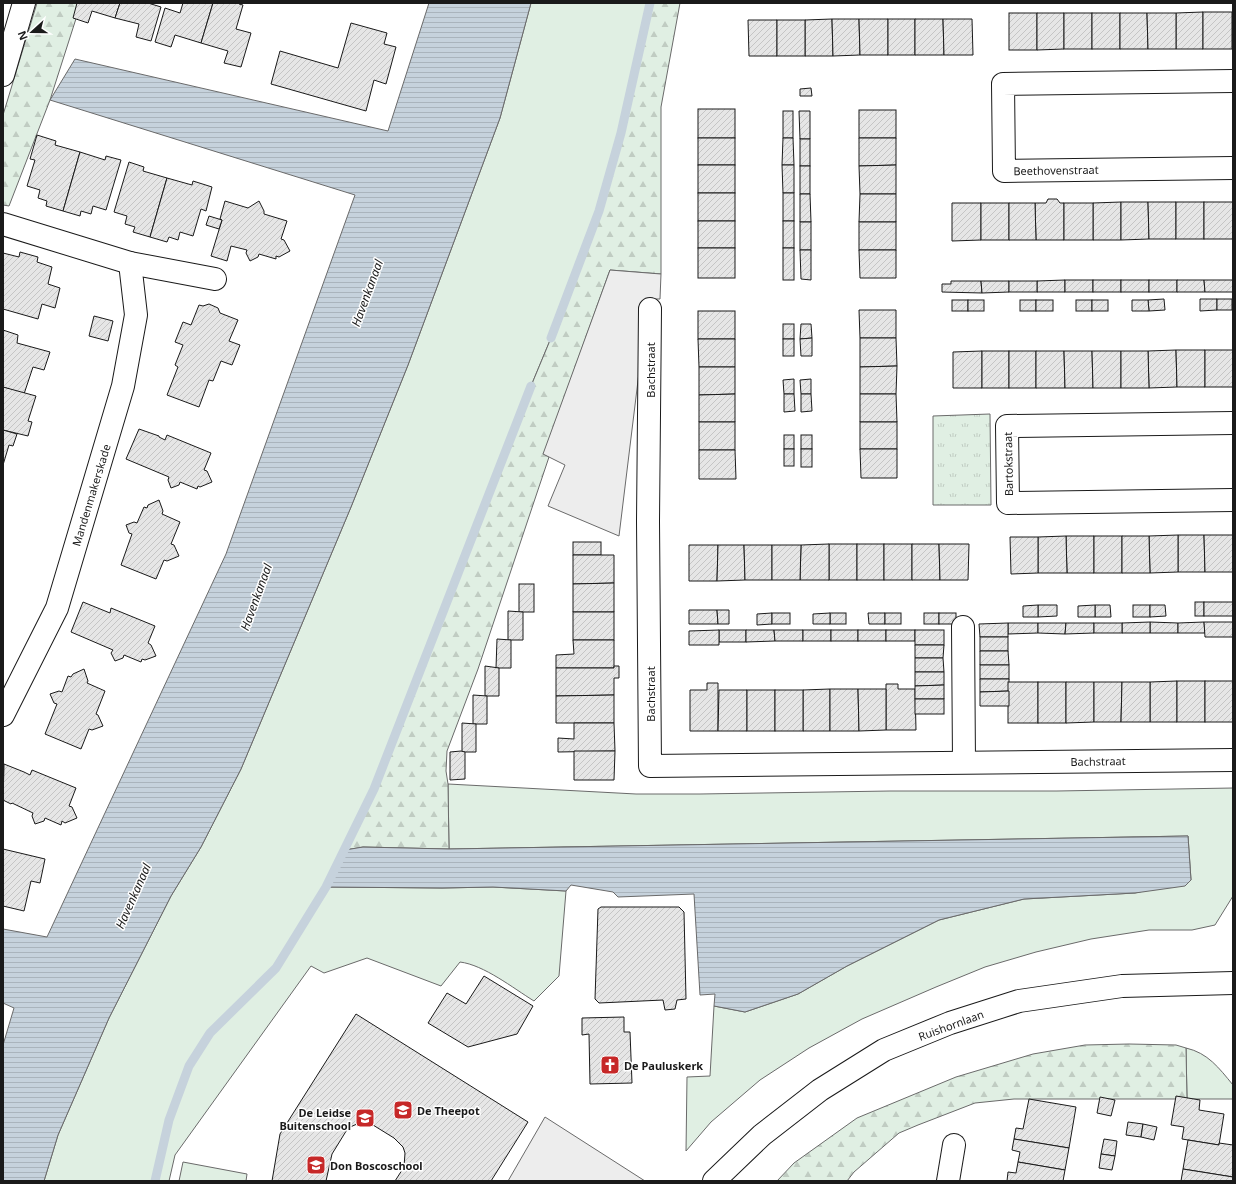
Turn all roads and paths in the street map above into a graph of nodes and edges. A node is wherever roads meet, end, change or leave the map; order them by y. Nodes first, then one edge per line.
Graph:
1 (24, 3) edge
2 (3, 74) edge
3 (1233, 81) edge
4 (1233, 168) edge
5 (3, 224) edge
6 (130, 263) junction
7 (215, 280) dead end
8 (650, 309) dead end
9 (1233, 423) edge
10 (1233, 500) edge
11 (963, 627) dead end
12 (3, 715) edge
13 (1233, 760) edge
14 (964, 762) junction
15 (1233, 983) edge
16 (954, 1145) dead end
17 (714, 1181) edge
18 (948, 1181) edge

1 - 2 street
3 - 4 street, Beethovenstraat
5 - 6 street
6 - 7 street
6 - 12 street, Mandenmakerskade
8 - 14 street, Bachstraat
9 - 10 street, Bartokstraat
11 - 14 street
13 - 14 street, Bachstraat
15 - 17 street, Ruishornlaan
16 - 18 street

